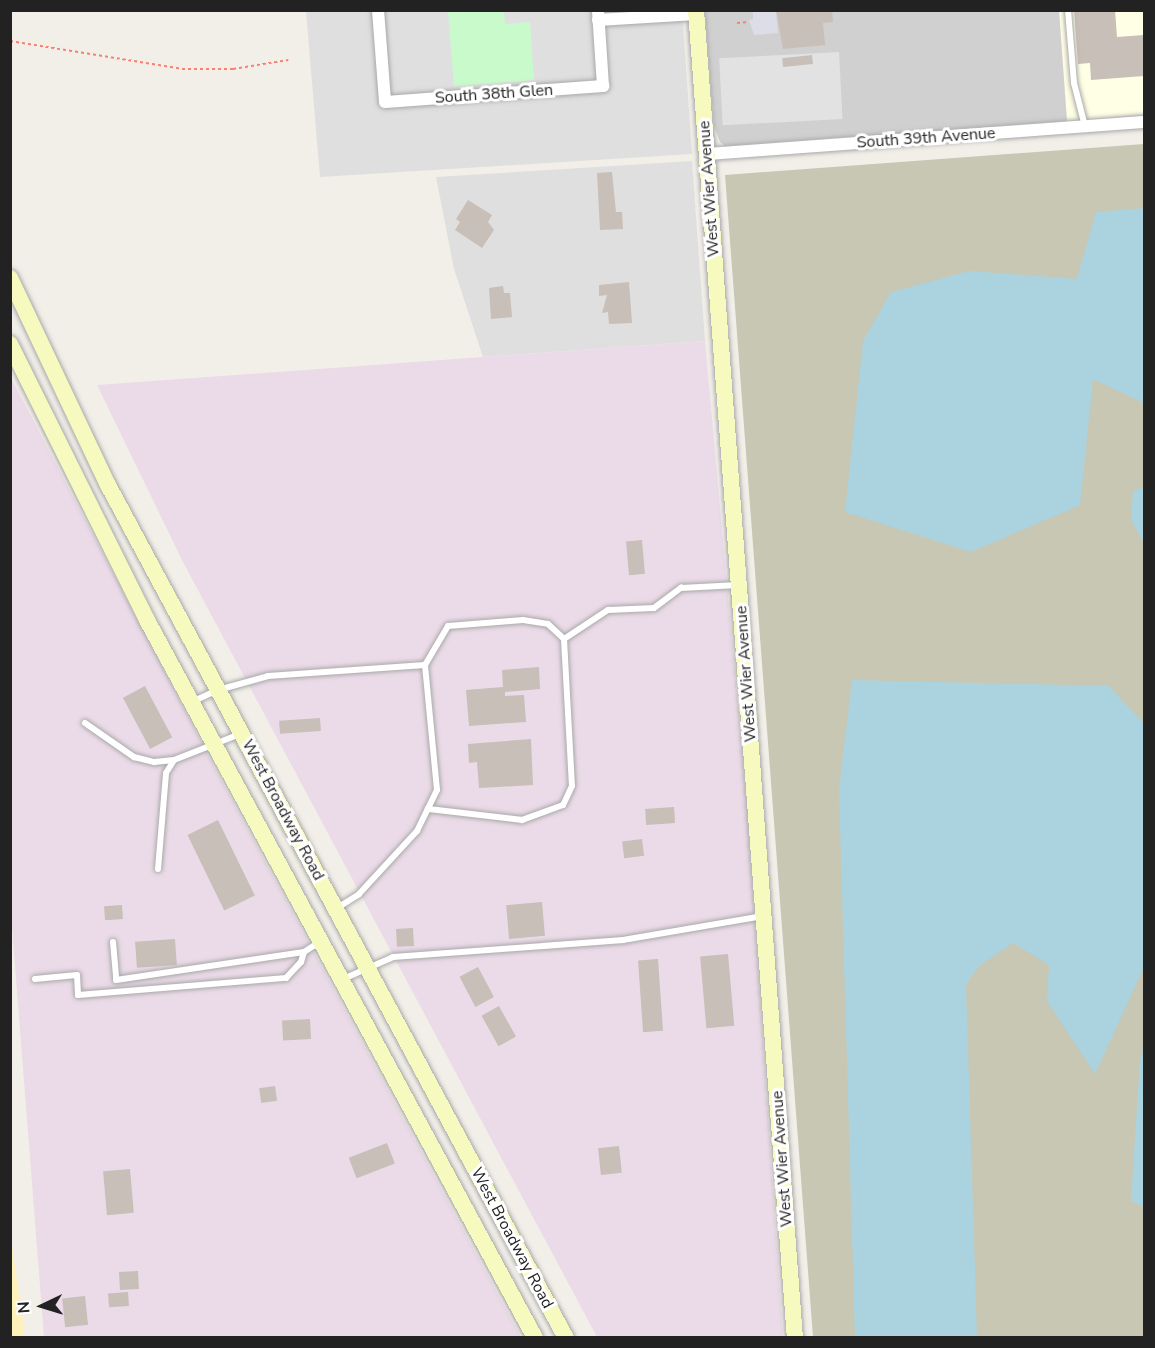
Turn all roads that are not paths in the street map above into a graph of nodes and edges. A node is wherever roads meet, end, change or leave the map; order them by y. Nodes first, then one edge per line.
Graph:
1 (378, 10) edge
2 (1068, 10) edge
3 (696, 12) edge
4 (598, 15) edge
5 (1144, 122) edge
6 (1085, 127) junction
7 (706, 154) junction
8 (10, 278) edge
9 (10, 344) edge
10 (70, 409) junction
11 (46, 421) junction
12 (739, 585) junction
13 (564, 639) junction
14 (425, 665) junction
15 (218, 690) junction
16 (194, 701) junction
17 (85, 723) dead end
18 (242, 734) junction
19 (216, 744) junction
20 (174, 760) junction
21 (428, 809) junction
22 (158, 869) dead end
23 (336, 909) junction
24 (764, 916) junction
25 (321, 941) junction
26 (113, 942) dead end
27 (303, 952) junction
28 (368, 968) junction
29 (34, 979) dead end
30 (342, 979) junction
31 (513, 1239) junction
32 (489, 1251) junction
33 (535, 1338) edge
34 (566, 1338) edge
35 (795, 1338) edge

1 - 4 street, South 38th Glen
2 - 6 lane
3 - 4 street
3 - 7 main road, West Wier Avenue
5 - 6 street, South 39th Avenue
6 - 7 street, South 39th Avenue
7 - 12 main road, West Wier Avenue
8 - 10 main road, West Broadway Road
9 - 11 main road, West Broadway Road
10 - 11 main road
10 - 15 main road, West Broadway Road
11 - 16 main road, West Broadway Road
12 - 13 lane
12 - 24 main road, West Wier Avenue
13 - 14 lane
13 - 21 lane
14 - 15 lane
14 - 21 lane
15 - 16 lane
15 - 18 main road, West Broadway Road
16 - 19 main road, West Broadway Road
17 - 20 lane
18 - 19 lane
18 - 23 main road, West Broadway Road
19 - 20 lane
19 - 25 main road, West Broadway Road
20 - 22 lane
21 - 23 lane
23 - 28 main road, West Broadway Road
24 - 28 lane
24 - 35 main road, West Wier Avenue
25 - 27 lane
25 - 30 main road, West Broadway Road
26 - 27 lane
27 - 29 lane
28 - 30 lane
28 - 31 main road, West Broadway Road
30 - 32 main road, West Broadway Road
31 - 32 main road
31 - 34 main road, West Broadway Road
32 - 33 main road, West Broadway Road

